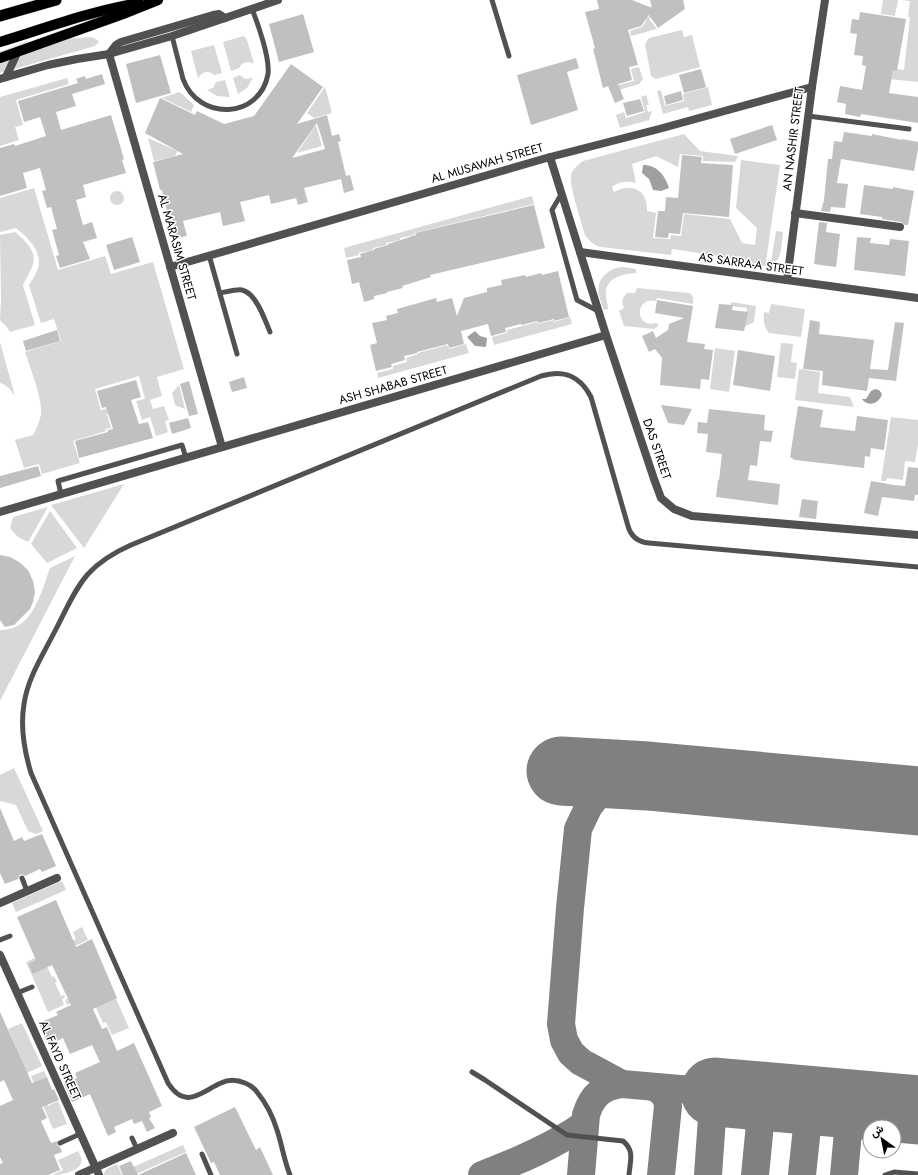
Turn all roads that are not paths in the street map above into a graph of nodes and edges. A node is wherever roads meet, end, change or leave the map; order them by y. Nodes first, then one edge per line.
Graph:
1 (56, 0) edge
2 (158, 0) edge
3 (278, 0) edge
4 (492, 0) edge
5 (824, 0) edge
6 (252, 9) junction
7 (0, 16) edge
8 (225, 18) junction
9 (172, 36) junction
10 (0, 42) edge
11 (18, 51) junction
12 (109, 54) junction
13 (509, 56) dead end
14 (0, 58) edge
15 (3, 78) edge
16 (812, 87) junction
17 (808, 116) junction
18 (909, 129) dead end
19 (550, 157) junction
20 (562, 193) junction
21 (795, 213) junction
22 (900, 227) dead end
23 (580, 252) junction
24 (209, 255) junction
25 (170, 266) junction
26 (786, 280) junction
27 (220, 293) junction
28 (918, 298) edge
29 (599, 312) junction
30 (270, 332) dead end
31 (606, 335) junction
32 (237, 354) dead end
33 (222, 447) junction
34 (186, 458) junction
35 (61, 494) junction
36 (0, 512) edge
37 (918, 535) edge
38 (918, 567) edge
39 (22, 878) dead end
40 (58, 878) dead end
41 (27, 891) junction
42 (0, 902) edge
43 (10, 936) dead end
44 (0, 940) edge
45 (0, 955) edge
46 (32, 987) dead end
47 (17, 993) junction
48 (472, 1072) dead end
49 (173, 1133) dead end
50 (80, 1134) junction
51 (132, 1138) dead end
52 (60, 1143) dead end
53 (137, 1149) junction
54 (202, 1154) dead end
55 (97, 1171) edge
56 (918, 1174) edge
57 (79, 1175) edge
58 (211, 1175) edge
59 (290, 1175) edge
60 (629, 1175) edge
61 (884, 1175) edge

1 - 7 highway
2 - 10 main road
2 - 11 main road
3 - 6 street
4 - 13 lane
5 - 16 street, AN NASHIR STREET
6 - 8 street
6 - 9 lane
8 - 9 street
8 - 12 street
9 - 12 street
11 - 14 main road
11 - 15 street
12 - 15 street
12 - 25 street, AL MARASIM STREET
16 - 17 street, AN NASHIR STREET
16 - 19 street, AL MUSAWAH STREET
17 - 18 lane
17 - 21 street, AN NASHIR STREET
19 - 20 street, DAS STREET
19 - 24 street, AL MUSAWAH STREET
20 - 23 street, DAS STREET
20 - 29 lane
21 - 22 street
21 - 26 street, AN NASHIR STREET
23 - 26 street, AS SARRA-A STREET
23 - 29 street, DAS STREET
24 - 25 street, AL MUSAWAH STREET
24 - 27 lane
25 - 33 street, AL MARASIM STREET
26 - 28 street, AS SARRA-A STREET
27 - 30 lane
27 - 32 lane
29 - 31 street, DAS STREET
31 - 33 street, ASH SHABAB STREET
31 - 37 street, DAS STREET
33 - 34 street, ASH SHABAB STREET
34 - 35 street, ASH SHABAB STREET
34 - 35 lane
35 - 36 street, ASH SHABAB STREET
38 - 59 lane
39 - 41 lane
40 - 41 street
41 - 42 street
43 - 44 lane
45 - 47 street, AL FAYD STREET
46 - 47 lane
47 - 50 street, AL FAYD STREET
48 - 60 lane
49 - 53 street
50 - 52 lane
50 - 55 street, AL FAYD STREET
51 - 53 lane
53 - 55 street
54 - 58 lane
55 - 57 street
56 - 61 lane

